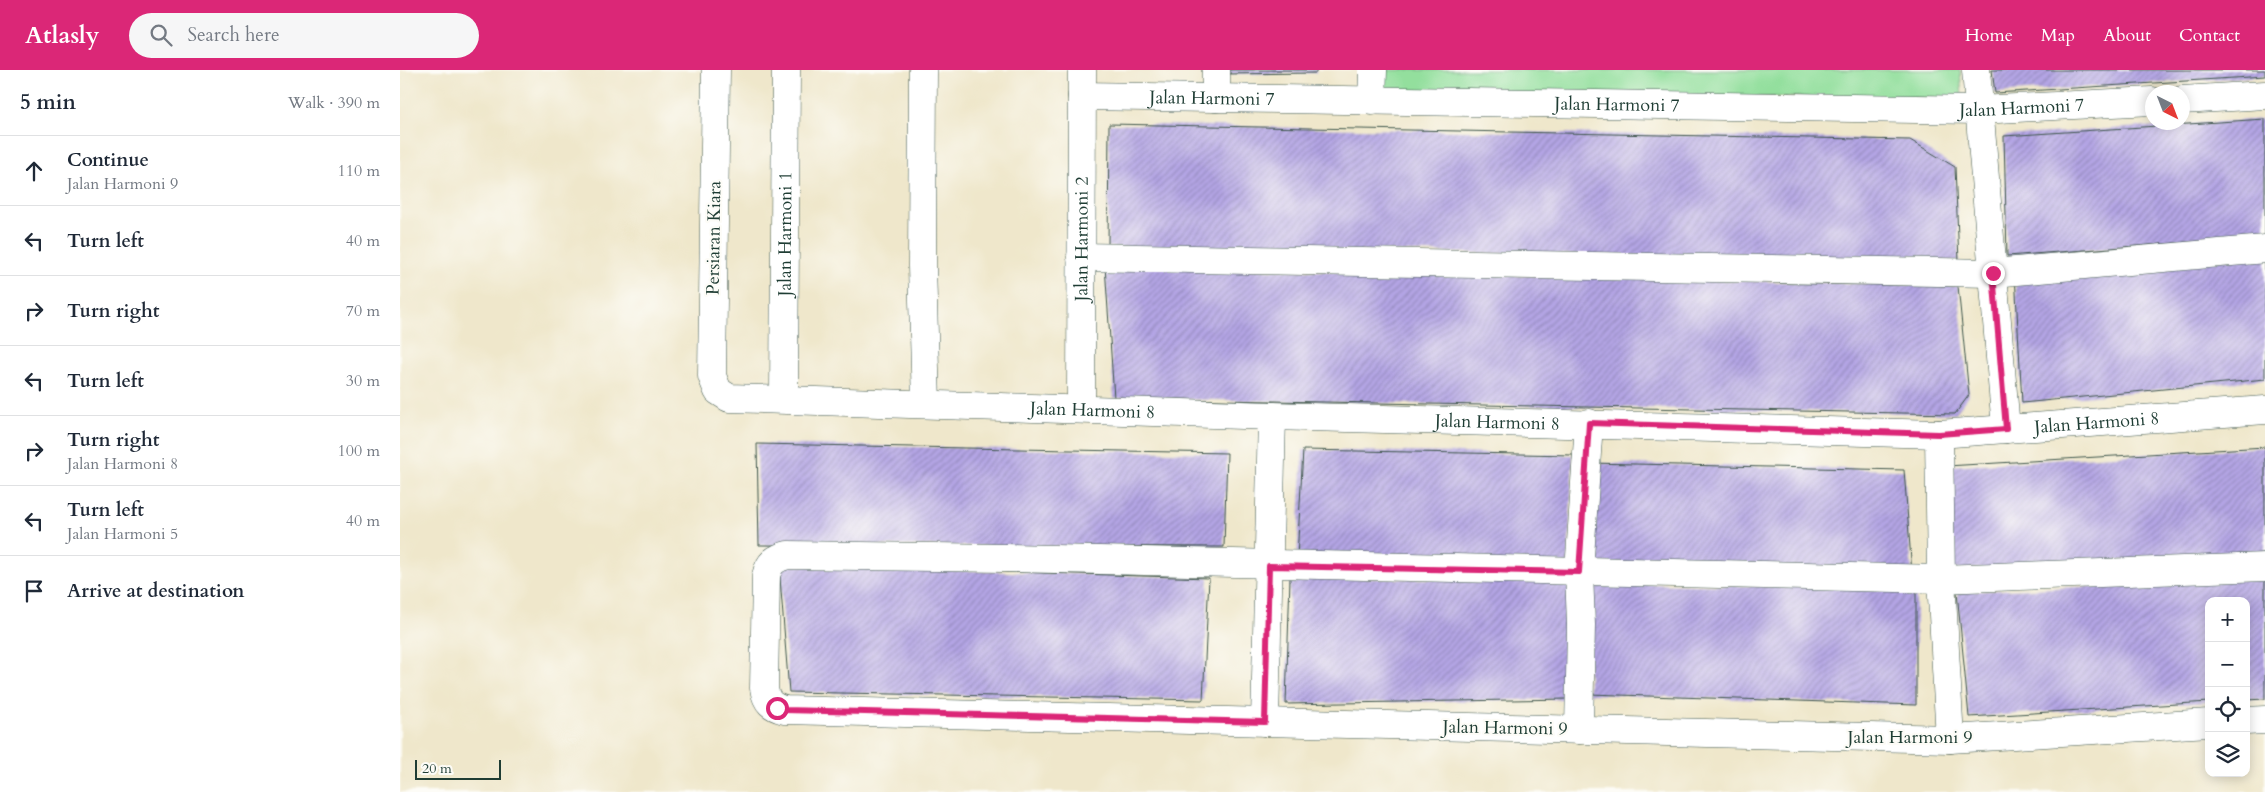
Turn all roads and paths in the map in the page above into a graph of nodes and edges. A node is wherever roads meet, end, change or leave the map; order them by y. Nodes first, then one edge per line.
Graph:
1 (716, 70) edge
2 (786, 70) edge
3 (923, 70) edge
4 (1216, 70) edge
5 (1373, 70) edge
6 (1976, 70) edge
7 (1082, 83) edge
8 (2265, 95) edge
9 (1216, 98) junction
10 (2190, 100) edge
11 (1372, 101) junction
12 (2145, 101) edge
13 (1980, 110) junction
14 (2265, 249) edge
15 (1081, 257) junction
16 (1993, 273) junction
17 (730, 398) joint
18 (784, 399) junction
19 (926, 403) junction
20 (1081, 408) junction
21 (2265, 410) edge
22 (1272, 416) junction
23 (1589, 423) junction
24 (2006, 429) junction
25 (1939, 434) junction
26 (1269, 566) junction
27 (2265, 567) edge
28 (1579, 572) junction
29 (1940, 580) junction
30 (2265, 720) edge
31 (2250, 721) edge
32 (1265, 722) junction
33 (2205, 723) edge
34 (1579, 730) junction
35 (1950, 739) junction

1 - 17 street, Persiaran Kiara
2 - 18 street, Jalan Harmoni 1
3 - 19 street
4 - 9 street
5 - 11 street
6 - 13 street
7 - 9 street, Jalan Harmoni 7
7 - 15 street, Jalan Harmoni 2
8 - 10 street
9 - 11 street, Jalan Harmoni 7
11 - 13 street, Jalan Harmoni 7
12 - 13 street, Jalan Harmoni 7
13 - 16 street
14 - 16 street
15 - 16 street
15 - 20 street, Jalan Harmoni 2
16 - 24 street
17 - 18 street, Jalan Harmoni 8
18 - 19 street, Jalan Harmoni 8
19 - 20 street, Jalan Harmoni 8
20 - 22 street, Jalan Harmoni 8
21 - 24 street, Jalan Harmoni 8
22 - 23 street, Jalan Harmoni 8
22 - 26 street
23 - 25 street, Jalan Harmoni 8
23 - 28 street
24 - 25 street, Jalan Harmoni 8
25 - 29 street
26 - 28 street
26 - 32 street
26 - 32 street, Jalan Harmoni 9
27 - 29 street
28 - 29 street
28 - 34 street
29 - 35 street
30 - 31 street
32 - 34 street, Jalan Harmoni 9
33 - 35 street, Jalan Harmoni 9
34 - 35 street, Jalan Harmoni 9

